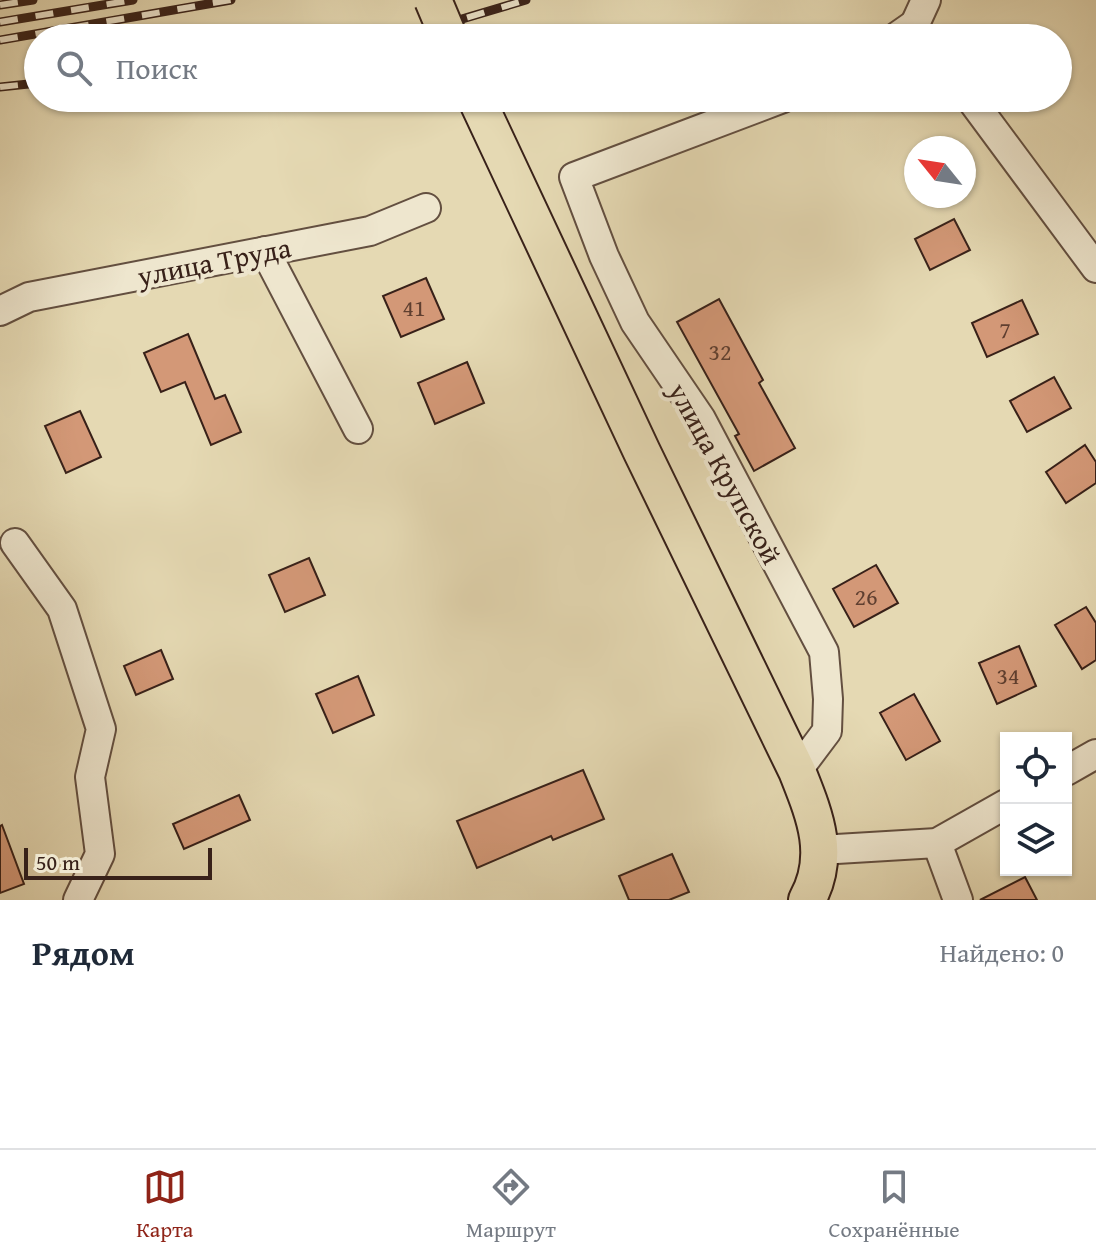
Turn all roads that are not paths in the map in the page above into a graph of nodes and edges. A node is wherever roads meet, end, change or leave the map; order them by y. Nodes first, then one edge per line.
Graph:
1 (433, 0) edge
2 (443, 24) edge
3 (483, 112) edge
4 (746, 112) edge
5 (980, 112) edge
6 (426, 208) dead end
7 (265, 251) junction
8 (1096, 268) edge
9 (0, 311) edge
10 (358, 429) dead end
11 (15, 543) dead end
12 (1096, 754) edge
13 (1072, 768) edge
14 (797, 771) junction
15 (1000, 807) edge
16 (937, 843) junction
17 (820, 850) junction
18 (78, 900) edge
19 (807, 900) edge
20 (958, 900) edge

1 - 2 main road, bridge
3 - 14 main road
4 - 14 street, улица Крупской
5 - 8 street
6 - 7 street, улица Труда
7 - 9 street, улица Труда
7 - 10 street
11 - 18 street
12 - 13 street
14 - 17 main road
15 - 16 street
16 - 17 street
16 - 20 street
17 - 19 main road

